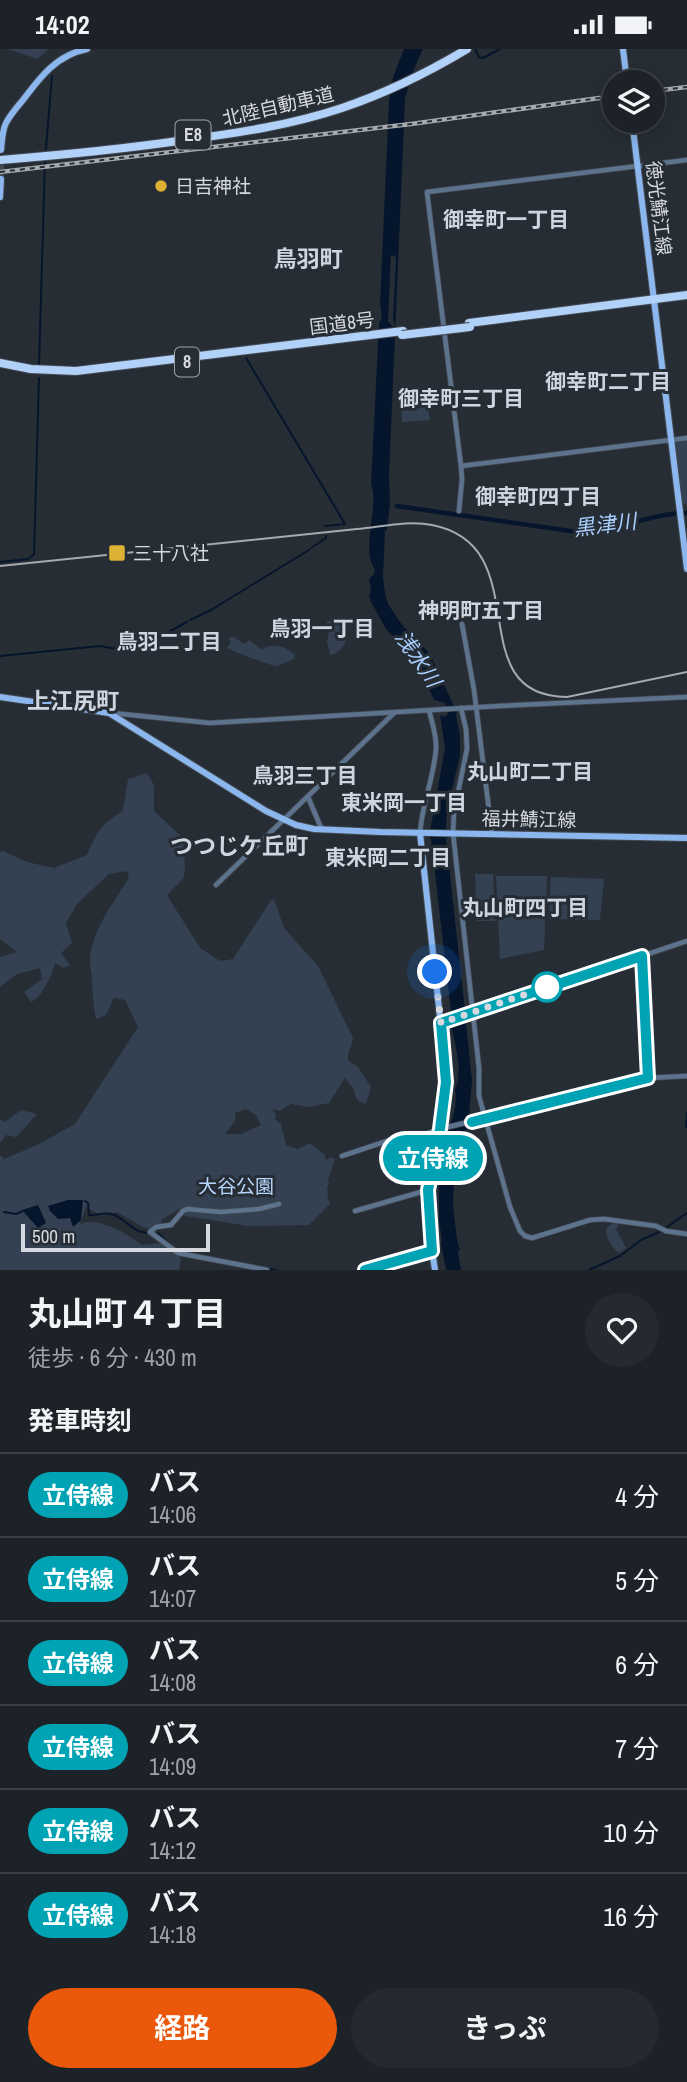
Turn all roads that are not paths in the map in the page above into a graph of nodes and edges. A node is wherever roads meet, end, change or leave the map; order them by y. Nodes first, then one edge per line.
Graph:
1 (87, 49) edge
2 (458, 49) edge
3 (467, 49) edge
4 (623, 50) edge
5 (425, 70) junction
6 (626, 70) edge
7 (633, 133) edge
8 (0, 155) edge
9 (687, 160) edge
10 (637, 165) junction
11 (1, 179) edge
12 (0, 197) edge
13 (687, 298) edge
14 (654, 302) junction
15 (0, 365) edge
16 (687, 438) edge
17 (671, 440) junction
18 (461, 466) junction
19 (459, 511) dead end
20 (687, 569) edge
21 (462, 624) dead end
22 (0, 697) edge
23 (687, 697) edge
24 (476, 707) junction
25 (461, 708) junction
26 (430, 710) junction
27 (395, 712) junction
28 (109, 713) junction
29 (308, 797) junction
30 (285, 820) junction
31 (322, 830) junction
32 (422, 833) junction
33 (451, 833) junction
34 (492, 834) junction
35 (687, 838) edge
36 (216, 885) dead end
37 (687, 941) edge
38 (472, 1012) junction
39 (441, 1023) junction
40 (687, 1076) edge
41 (485, 1118) junction
42 (441, 1129) junction
43 (342, 1156) dead end
44 (428, 1190) junction
45 (279, 1204) dead end
46 (355, 1211) dead end
47 (687, 1234) edge
48 (434, 1250) junction
49 (267, 1270) edge
50 (365, 1270) edge
51 (435, 1270) edge

1 - 8 main road
2 - 5 highway, 北陸自動車道 / E8
3 - 5 highway, 北陸自動車道 / E8
4 - 6 main road
5 - 8 highway, 北陸自動車道 / E8
7 - 10 main road, 徳光鯖江線
9 - 10 street
10 - 14 main road, 徳光鯖江線
10 - 18 street
11 - 12 main road
13 - 14 highway, 国道8号 / 8
14 - 15 highway, 国道8号 / 8, bridge
14 - 17 main road, 徳光鯖江線
16 - 17 street
17 - 18 street
17 - 20 main road, 徳光鯖江線
18 - 19 street
21 - 24 street
22 - 28 main road
23 - 24 street
24 - 25 street
24 - 34 street
25 - 26 street
25 - 33 street
26 - 27 street
26 - 32 street
27 - 28 street
27 - 29 street
28 - 30 main road, 福井鯖江線
29 - 30 street
29 - 31 street
30 - 31 main road, 福井鯖江線
30 - 36 street
31 - 32 main road, 福井鯖江線
32 - 33 main road, 福井鯖江線
32 - 39 main road
33 - 34 main road, 福井鯖江線
33 - 38 street
34 - 35 main road, 福井鯖江線
37 - 38 street
38 - 39 street
38 - 41 street
39 - 42 main road
40 - 41 street
41 - 42 street
41 - 47 street
42 - 43 street
42 - 44 main road
44 - 46 street
44 - 48 main road
45 - 49 street
48 - 50 street
48 - 51 main road

